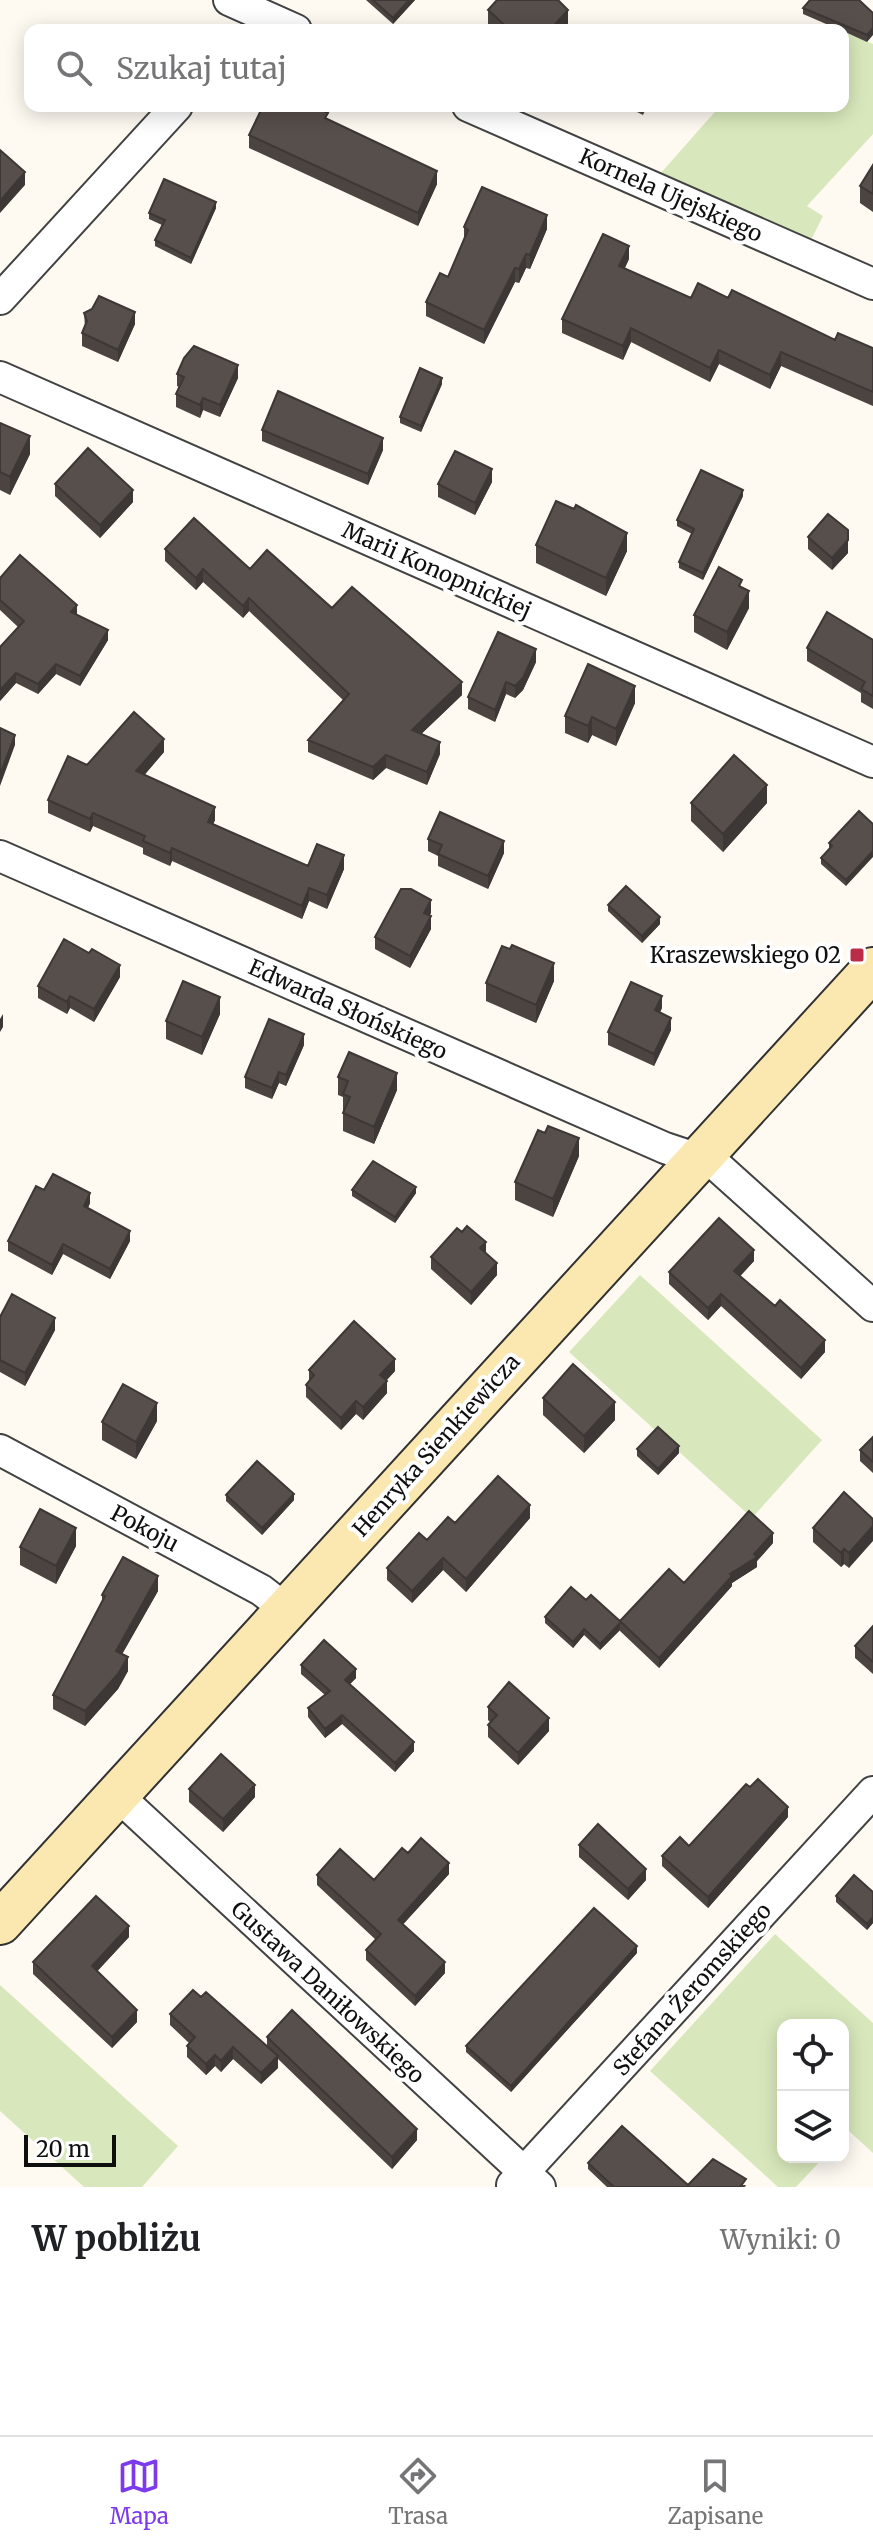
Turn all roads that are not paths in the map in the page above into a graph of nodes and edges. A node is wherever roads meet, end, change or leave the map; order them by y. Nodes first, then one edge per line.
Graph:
1 (229, 0) edge
2 (259, 15) edge
3 (281, 24) edge
4 (171, 112) edge
5 (482, 112) edge
6 (873, 284) edge
7 (0, 299) edge
8 (0, 377) edge
9 (873, 762) edge
10 (0, 856) edge
11 (873, 969) edge
12 (698, 1159) junction
13 (873, 1306) edge
14 (0, 1450) edge
15 (287, 1610) junction
16 (873, 1792) edge
17 (117, 1795) junction
18 (0, 1923) edge
19 (525, 2182) edge

1 - 2 street
2 - 3 street
4 - 7 street
5 - 6 street, Kornela Ujejskiego
8 - 9 street, Marii Konopnickiej
10 - 12 street, Edwarda Słońskiego
11 - 12 street, Henryka Sienkiewicza
12 - 13 street, Edwarda Słońskiego
12 - 15 street, Henryka Sienkiewicza
14 - 15 street, Pokoju
15 - 17 street, Henryka Sienkiewicza
16 - 19 street, Stefana Żeromskiego
17 - 18 street, Henryka Sienkiewicza
17 - 19 street, Gustawa Daniłowskiego

